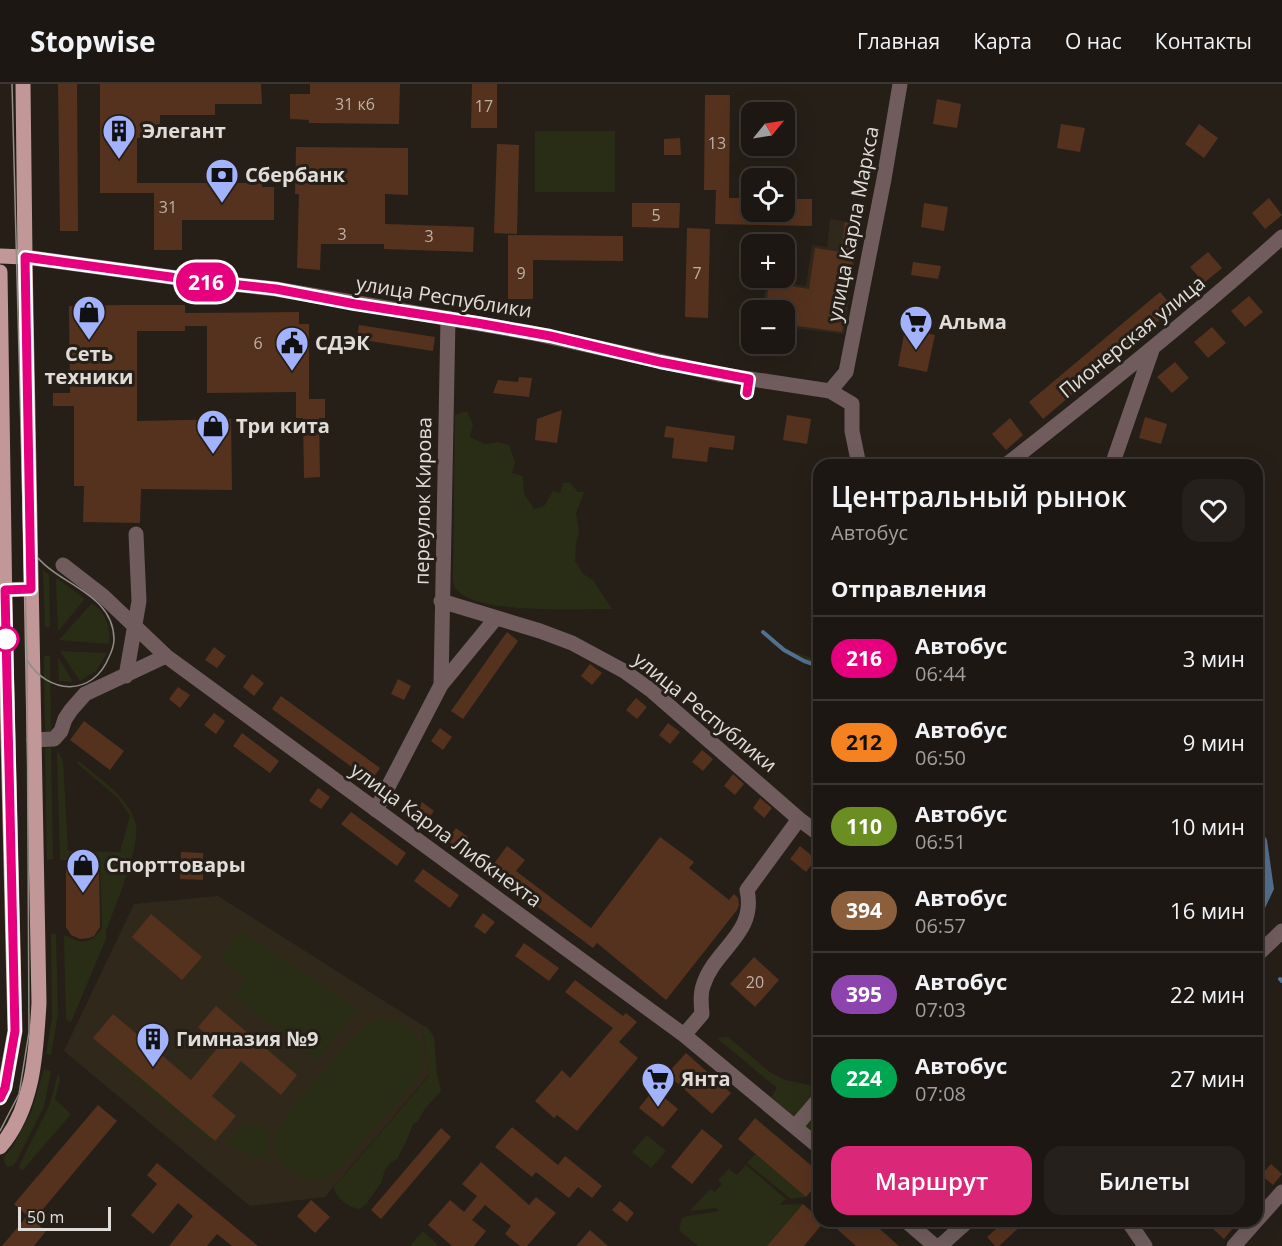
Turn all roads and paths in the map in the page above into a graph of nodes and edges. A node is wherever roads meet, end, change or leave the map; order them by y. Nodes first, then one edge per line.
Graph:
1 (23, 84) edge
2 (900, 84) edge
3 (1282, 237) edge
4 (0, 256) edge
5 (25, 257) junction
6 (0, 272) edge
7 (448, 318) junction
8 (1152, 350) junction
9 (830, 391) junction
10 (858, 459) edge
11 (1014, 459) edge
12 (1114, 459) edge
13 (136, 534) dead end
14 (63, 565) dead end
15 (31, 589) junction
16 (2, 592) edge
17 (441, 601) junction
18 (496, 618) junction
19 (134, 626) junction
20 (166, 656) junction
21 (126, 676) junction
22 (441, 685) junction
23 (34, 740) junction
24 (376, 810) junction
25 (799, 819) junction
26 (813, 830) edge
27 (1282, 931) edge
28 (1263, 949) edge
29 (684, 1035) junction
30 (0, 1098) edge
31 (813, 1107) edge
32 (795, 1127) junction
33 (813, 1142) edge
34 (0, 1147) edge
35 (1282, 1192) edge
36 (1263, 1214) edge
37 (913, 1227) edge
38 (961, 1227) edge
39 (1132, 1227) edge
40 (1251, 1227) edge
41 (935, 1246) edge
42 (940, 1246) edge
43 (1145, 1246) edge
44 (1234, 1246) edge

1 - 5 main road
2 - 9 street, улица Карла Маркса
3 - 8 street, Пионерская улица
4 - 5 main road
5 - 7 street, улица Республики
5 - 15 main road
6 - 16 main road
7 - 9 street, улица Республики
7 - 17 street, переулок Кирова
8 - 11 street, Пионерская улица
8 - 12 street
9 - 10 street
13 - 19 street
14 - 19 street, улица Карла Либкнехта
15 - 16 street
15 - 23 main road
16 - 30 main road
17 - 18 street, улица Республики
17 - 22 street, переулок Кирова
18 - 22 street, переулок Кирова
18 - 25 street, улица Республики
19 - 20 street, улица Карла Либкнехта
19 - 21 street
20 - 21 street
20 - 24 street, улица Карла Либкнехта
21 - 23 street
22 - 24 street, переулок Кирова
23 - 34 main road
24 - 29 street, улица Карла Либкнехта
25 - 26 street, улица Республики
25 - 29 street
27 - 28 street
29 - 32 street, улица Карла Либкнехта
31 - 32 street
32 - 33 street, улица Карла Либкнехта
35 - 36 street
37 - 41 street
38 - 42 street
39 - 43 street
40 - 44 street

